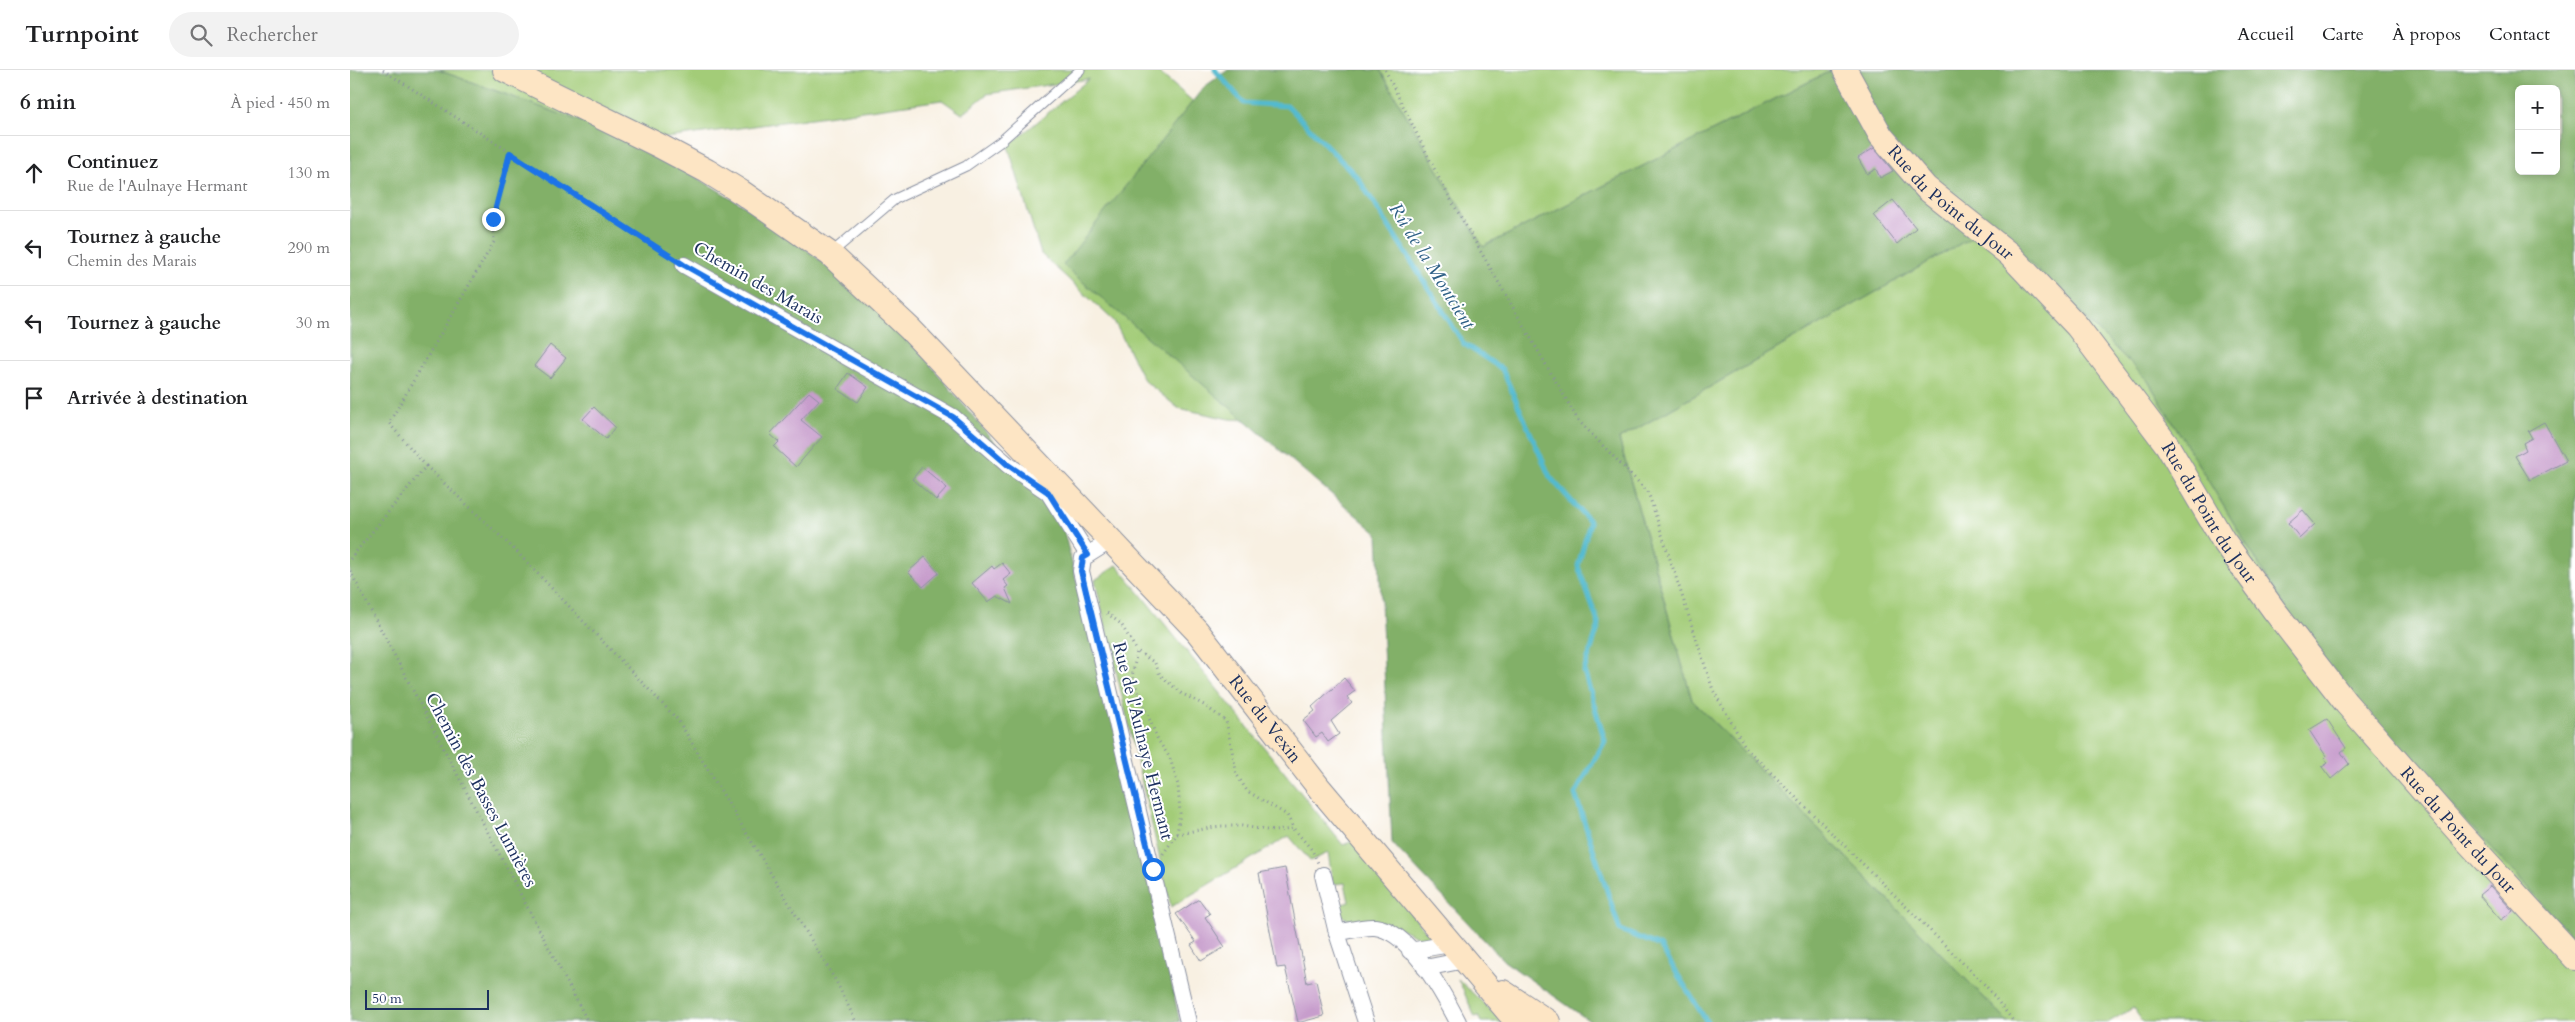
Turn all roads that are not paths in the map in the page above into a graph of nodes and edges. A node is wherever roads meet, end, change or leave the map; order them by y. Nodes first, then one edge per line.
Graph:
1 (505, 70) edge
2 (1080, 70) edge
3 (1845, 70) edge
4 (830, 254) junction
5 (684, 265) road end
6 (1039, 476) junction
7 (1110, 541) junction
8 (1088, 555) junction
9 (1323, 875) road end
10 (1337, 933) junction
11 (1410, 951) junction
12 (2575, 958) edge
13 (1464, 959) junction
14 (1425, 968) junction
15 (1188, 1022) edge
16 (1366, 1022) edge
17 (1458, 1022) edge
18 (1517, 1022) edge
19 (1548, 1022) edge

1 - 4 main road, Rue du Vexin
2 - 4 lane
3 - 12 main road, Rue du Point du Jour
4 - 6 main road, Rue du Vexin
5 - 6 street, Chemin des Marais
6 - 7 main road, Rue du Vexin
6 - 8 street, Chemin des Marais
7 - 8 street
7 - 13 main road, Rue du Vexin
8 - 15 street, Rue de l'Aulnaye Hermant
9 - 10 street
10 - 11 street
10 - 16 street
11 - 13 street
11 - 14 street
13 - 14 street
13 - 18 main road, Rue du Vexin
13 - 19 main road
14 - 17 street

